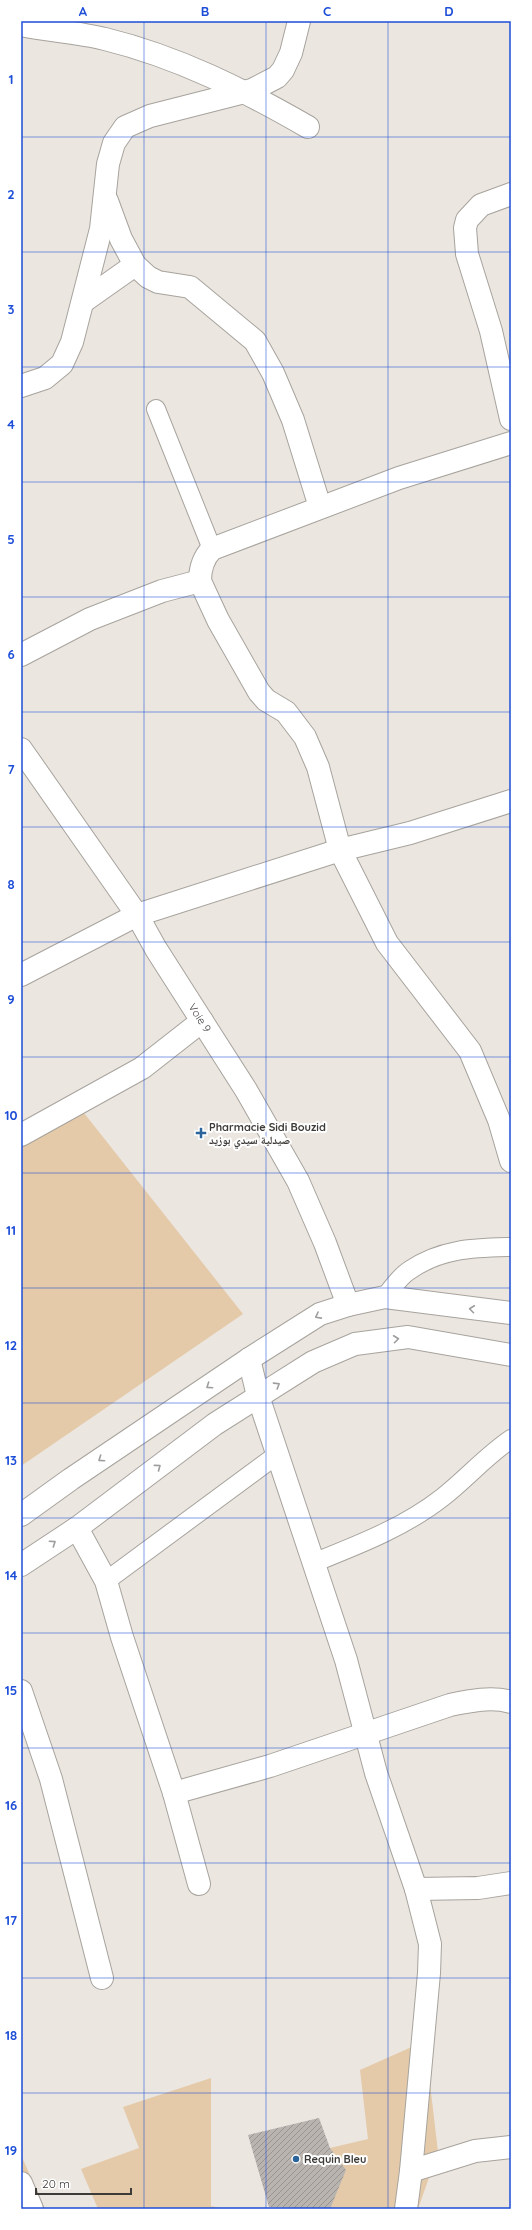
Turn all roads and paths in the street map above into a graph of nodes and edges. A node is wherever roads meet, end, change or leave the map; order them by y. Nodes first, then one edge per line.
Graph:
1 (298, 21) edge
2 (21, 25) edge
3 (244, 91) junction
4 (308, 127) dead end
5 (511, 194) edge
6 (106, 196) junction
7 (135, 265) junction
8 (84, 301) junction
9 (504, 363) edge
10 (21, 386) edge
11 (156, 408) dead end
12 (511, 419) edge
13 (511, 443) edge
14 (320, 507) junction
15 (212, 549) junction
16 (200, 581) junction
17 (21, 655) edge
18 (21, 749) edge
19 (511, 801) edge
20 (340, 850) junction
21 (137, 915) junction
22 (21, 975) edge
23 (202, 1021) junction
24 (21, 1135) edge
25 (511, 1161) edge
26 (511, 1247) edge
27 (385, 1297) junction
28 (348, 1304) junction
29 (511, 1313) edge
30 (511, 1355) edge
31 (249, 1359) junction
32 (258, 1396) junction
33 (511, 1439) edge
34 (278, 1454) junction
35 (21, 1515) edge
36 (77, 1528) junction
37 (313, 1563) junction
38 (21, 1565) edge
39 (106, 1581) junction
40 (21, 1691) edge
41 (511, 1702) edge
42 (365, 1735) junction
43 (174, 1793) junction
44 (511, 1883) edge
45 (199, 1884) dead end
46 (416, 1889) junction
47 (102, 1978) dead end
48 (511, 2147) edge
49 (411, 2171) junction
50 (21, 2183) edge
51 (32, 2209) edge
52 (406, 2209) edge

1 - 3 street
2 - 3 street
3 - 4 street
3 - 6 street
5 - 9 street
6 - 7 street
6 - 8 street
7 - 8 street
7 - 14 street
8 - 10 street
9 - 12 street
11 - 15 lane
13 - 14 street
14 - 15 street
15 - 16 street
16 - 17 street
16 - 20 street
18 - 21 street, Voie 9
19 - 20 street
20 - 21 street
20 - 25 street
21 - 22 street
21 - 23 street, Voie 9
23 - 24 street
23 - 28 street, Voie 9
26 - 27 lane
27 - 28 street
29 -> 27 street
28 -> 31 street
32 -> 30 street
31 - 32 street
31 -> 35 street
32 - 34 street
36 -> 32 street
33 - 37 lane
34 - 37 street
34 - 39 lane
38 -> 36 street
36 - 39 street
37 - 42 street
39 - 43 street
40 - 47 street
41 - 42 street
42 - 43 street
42 - 46 street
43 - 45 street
44 - 46 street
46 - 49 street
48 - 49 street
49 - 52 street
50 - 51 street

